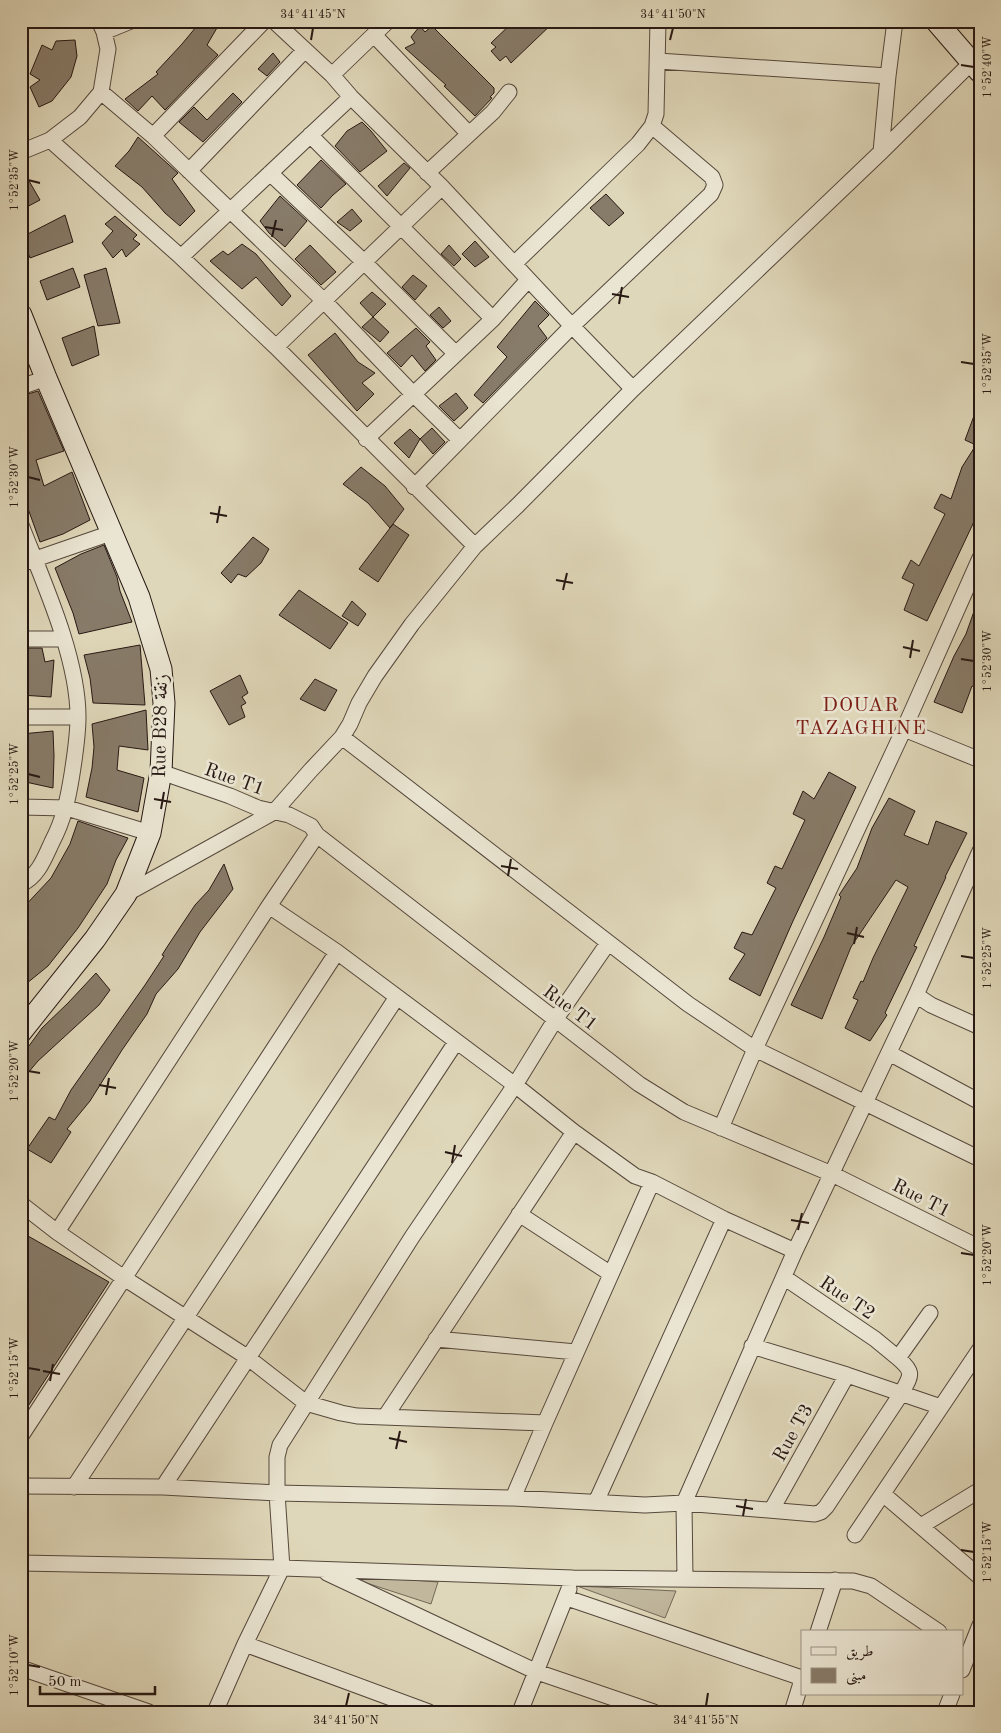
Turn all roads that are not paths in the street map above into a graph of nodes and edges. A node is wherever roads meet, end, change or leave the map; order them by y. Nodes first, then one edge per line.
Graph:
1 (131, 21) edge
2 (264, 21) edge
3 (274, 21) edge
4 (388, 21) edge
5 (658, 21) edge
6 (895, 21) edge
7 (938, 22) edge
8 (102, 27) edge
9 (374, 35) junction
10 (305, 50) junction
11 (658, 61) junction
12 (976, 67) edge
13 (332, 75) junction
14 (888, 76) junction
15 (101, 92) junction
16 (509, 92) dead end
17 (351, 97) junction
18 (652, 126) junction
19 (469, 134) junction
20 (153, 136) junction
21 (310, 136) junction
22 (50, 140) junction
23 (21, 152) edge
24 (881, 152) junction
25 (189, 171) junction
26 (270, 173) junction
27 (427, 173) junction
28 (442, 188) junction
29 (230, 211) junction
30 (400, 228) junction
31 (181, 257) junction
32 (364, 262) junction
33 (514, 264) junction
34 (528, 280) junction
35 (324, 301) junction
36 (21, 315) edge
37 (493, 319) junction
38 (572, 326) junction
39 (276, 347) junction
40 (456, 354) junction
41 (46, 378) junction
42 (21, 387) edge
43 (633, 389) junction
44 (413, 394) junction
45 (366, 439) junction
46 (460, 440) junction
47 (414, 487) junction
48 (21, 525) edge
49 (111, 533) junction
50 (475, 546) junction
51 (980, 558) edge
52 (28, 561) edge
53 (21, 639) edge
54 (64, 639) junction
55 (21, 717) edge
56 (78, 717) junction
57 (904, 729) junction
58 (342, 738) junction
59 (980, 760) edge
60 (162, 772) junction
61 (21, 807) edge
62 (67, 808) junction
63 (274, 812) junction
64 (150, 833) junction
65 (317, 835) junction
66 (980, 851) edge
67 (21, 884) edge
68 (126, 894) junction
69 (269, 906) junction
70 (608, 943) junction
71 (337, 952) junction
72 (916, 995) junction
73 (397, 997) junction
74 (555, 1020) junction
75 (980, 1027) edge
76 (21, 1032) edge
77 (456, 1042) junction
78 (755, 1049) junction
79 (889, 1053) junction
80 (515, 1085) junction
81 (865, 1102) junction
82 (980, 1102) edge
83 (721, 1128) junction
84 (574, 1132) junction
85 (980, 1159) edge
86 (832, 1174) junction
87 (652, 1182) junction
88 (21, 1204) edge
89 (519, 1214) junction
90 (724, 1219) junction
91 (57, 1232) junction
92 (978, 1248) edge
93 (796, 1251) junction
94 (610, 1274) junction
95 (124, 1278) junction
96 (785, 1278) junction
97 (930, 1313) dead end
98 (187, 1318) junction
99 (436, 1338) junction
100 (752, 1346) junction
101 (980, 1349) edge
102 (576, 1352) junction
103 (893, 1354) junction
104 (247, 1358) junction
105 (847, 1375) junction
106 (901, 1394) junction
107 (306, 1403) junction
108 (941, 1407) junction
109 (385, 1417) junction
110 (545, 1423) junction
111 (21, 1436) edge
112 (21, 1486) edge
113 (74, 1487) junction
114 (162, 1487) junction
115 (980, 1490) edge
116 (277, 1493) junction
117 (883, 1494) junction
118 (513, 1498) junction
119 (596, 1502) junction
120 (684, 1503) junction
121 (772, 1510) junction
122 (921, 1526) junction
123 (855, 1535) dead end
124 (21, 1563) edge
125 (282, 1568) junction
126 (320, 1569) junction
127 (980, 1577) edge
128 (573, 1578) junction
129 (685, 1579) junction
130 (835, 1580) junction
131 (567, 1598) junction
132 (980, 1626) edge
133 (819, 1630) edge
134 (936, 1630) edge
135 (245, 1644) junction
136 (966, 1650) edge
137 (21, 1668) edge
138 (537, 1672) junction
139 (801, 1679) edge
140 (801, 1682) edge
141 (951, 1696) edge
142 (149, 1712) edge
143 (215, 1712) edge
144 (429, 1712) edge
145 (520, 1712) edge
146 (654, 1712) edge
147 (792, 1712) edge
148 (945, 1712) edge

1 - 8 street
2 - 20 street
3 - 10 street
4 - 9 street
5 - 11 street
6 - 14 street
7 - 12 street
8 - 15 street
9 - 13 street
9 - 19 street
10 - 13 street
10 - 25 street
11 - 14 street
11 - 18 street
12 - 24 street
13 - 17 street
14 - 24 street
15 - 20 street
15 - 22 street
16 - 19 street
17 - 21 street
17 - 27 street
18 - 33 street
18 - 38 street
19 - 27 street
20 - 25 street
21 - 26 street
21 - 30 street
22 - 23 street
22 - 31 street
24 - 43 street
25 - 29 street
26 - 29 street
26 - 32 street
27 - 28 street
28 - 30 street
28 - 33 street
29 - 31 street
29 - 35 street
30 - 32 street
30 - 37 street
31 - 39 street
32 - 35 street
32 - 40 street
33 - 34 street
34 - 37 street
34 - 38 street
35 - 39 street
35 - 44 street
36 - 41 street, Rue B28 زنقة
37 - 40 street
38 - 43 street
38 - 46 street
39 - 45 street
40 - 44 street
41 - 42 street
41 - 49 street, Rue B28 زنقة
43 - 50 street
44 - 45 street
44 - 46 street
45 - 47 street
46 - 47 street
47 - 50 street
48 - 52 street
49 - 52 street
49 - 60 street, Rue B28 زنقة
50 - 58 street
51 - 57 street
52 - 54 street
53 - 54 street
54 - 56 street
55 - 56 street
56 - 62 street
57 - 59 street
57 - 78 street
58 - 63 street
58 - 70 street
60 - 63 street, Rue T1
60 - 64 street, Rue B28 زنقة
61 - 62 street
62 - 64 street
62 - 67 street
63 - 65 street, Rue T1
63 - 68 street
64 - 68 street, Rue B28 زنقة
65 - 69 street
65 - 74 street, Rue T1
66 - 72 street
68 - 76 street, Rue B28 زنقة
69 - 71 street
69 - 91 street
70 - 74 street
70 - 78 street
71 - 73 street
71 - 95 street
72 - 75 street
72 - 79 street
73 - 77 street
73 - 98 street
74 - 80 street
74 - 83 street, Rue T1
77 - 80 street
77 - 104 street
78 - 81 street
78 - 83 street
79 - 81 street
79 - 82 street
80 - 84 street
80 - 107 street
81 - 85 street
81 - 86 street
83 - 86 street, Rue T1
84 - 87 street
84 - 89 street
86 - 92 street, Rue T1
86 - 93 street
87 - 90 street
87 - 94 street
88 - 91 street
89 - 94 street
89 - 99 street
90 - 93 street
90 - 119 street
91 - 95 street
93 - 96 street
94 - 102 street
95 - 98 street
95 - 111 street
96 - 100 street
96 - 103 street, Rue T2
97 - 103 street
98 - 104 street
98 - 113 street
99 - 102 street
99 - 109 street
100 - 105 street
100 - 120 street
101 - 108 street
102 - 110 street
103 - 106 street, Rue T2
104 - 107 street
104 - 114 street
105 - 106 street
105 - 121 street, Rue T3
106 - 108 street
106 - 121 street
107 - 109 street
107 - 116 street
108 - 117 street
109 - 110 street
110 - 118 street
112 - 113 street
113 - 114 street
114 - 116 street
115 - 122 street
116 - 118 street
116 - 125 street
117 - 122 street
117 - 123 street
118 - 119 street
119 - 120 street
120 - 121 street
120 - 129 street
122 - 127 street
124 - 125 street
125 - 126 street
125 - 135 street
126 - 128 street
126 - 138 street
128 - 129 street
128 - 131 street
129 - 130 street
130 - 133 street
130 - 134 street
131 - 138 street
131 - 139 street
132 - 136 street
135 - 143 street
135 - 144 street
137 - 142 street
138 - 145 street
138 - 146 street
140 - 147 street
141 - 148 street

